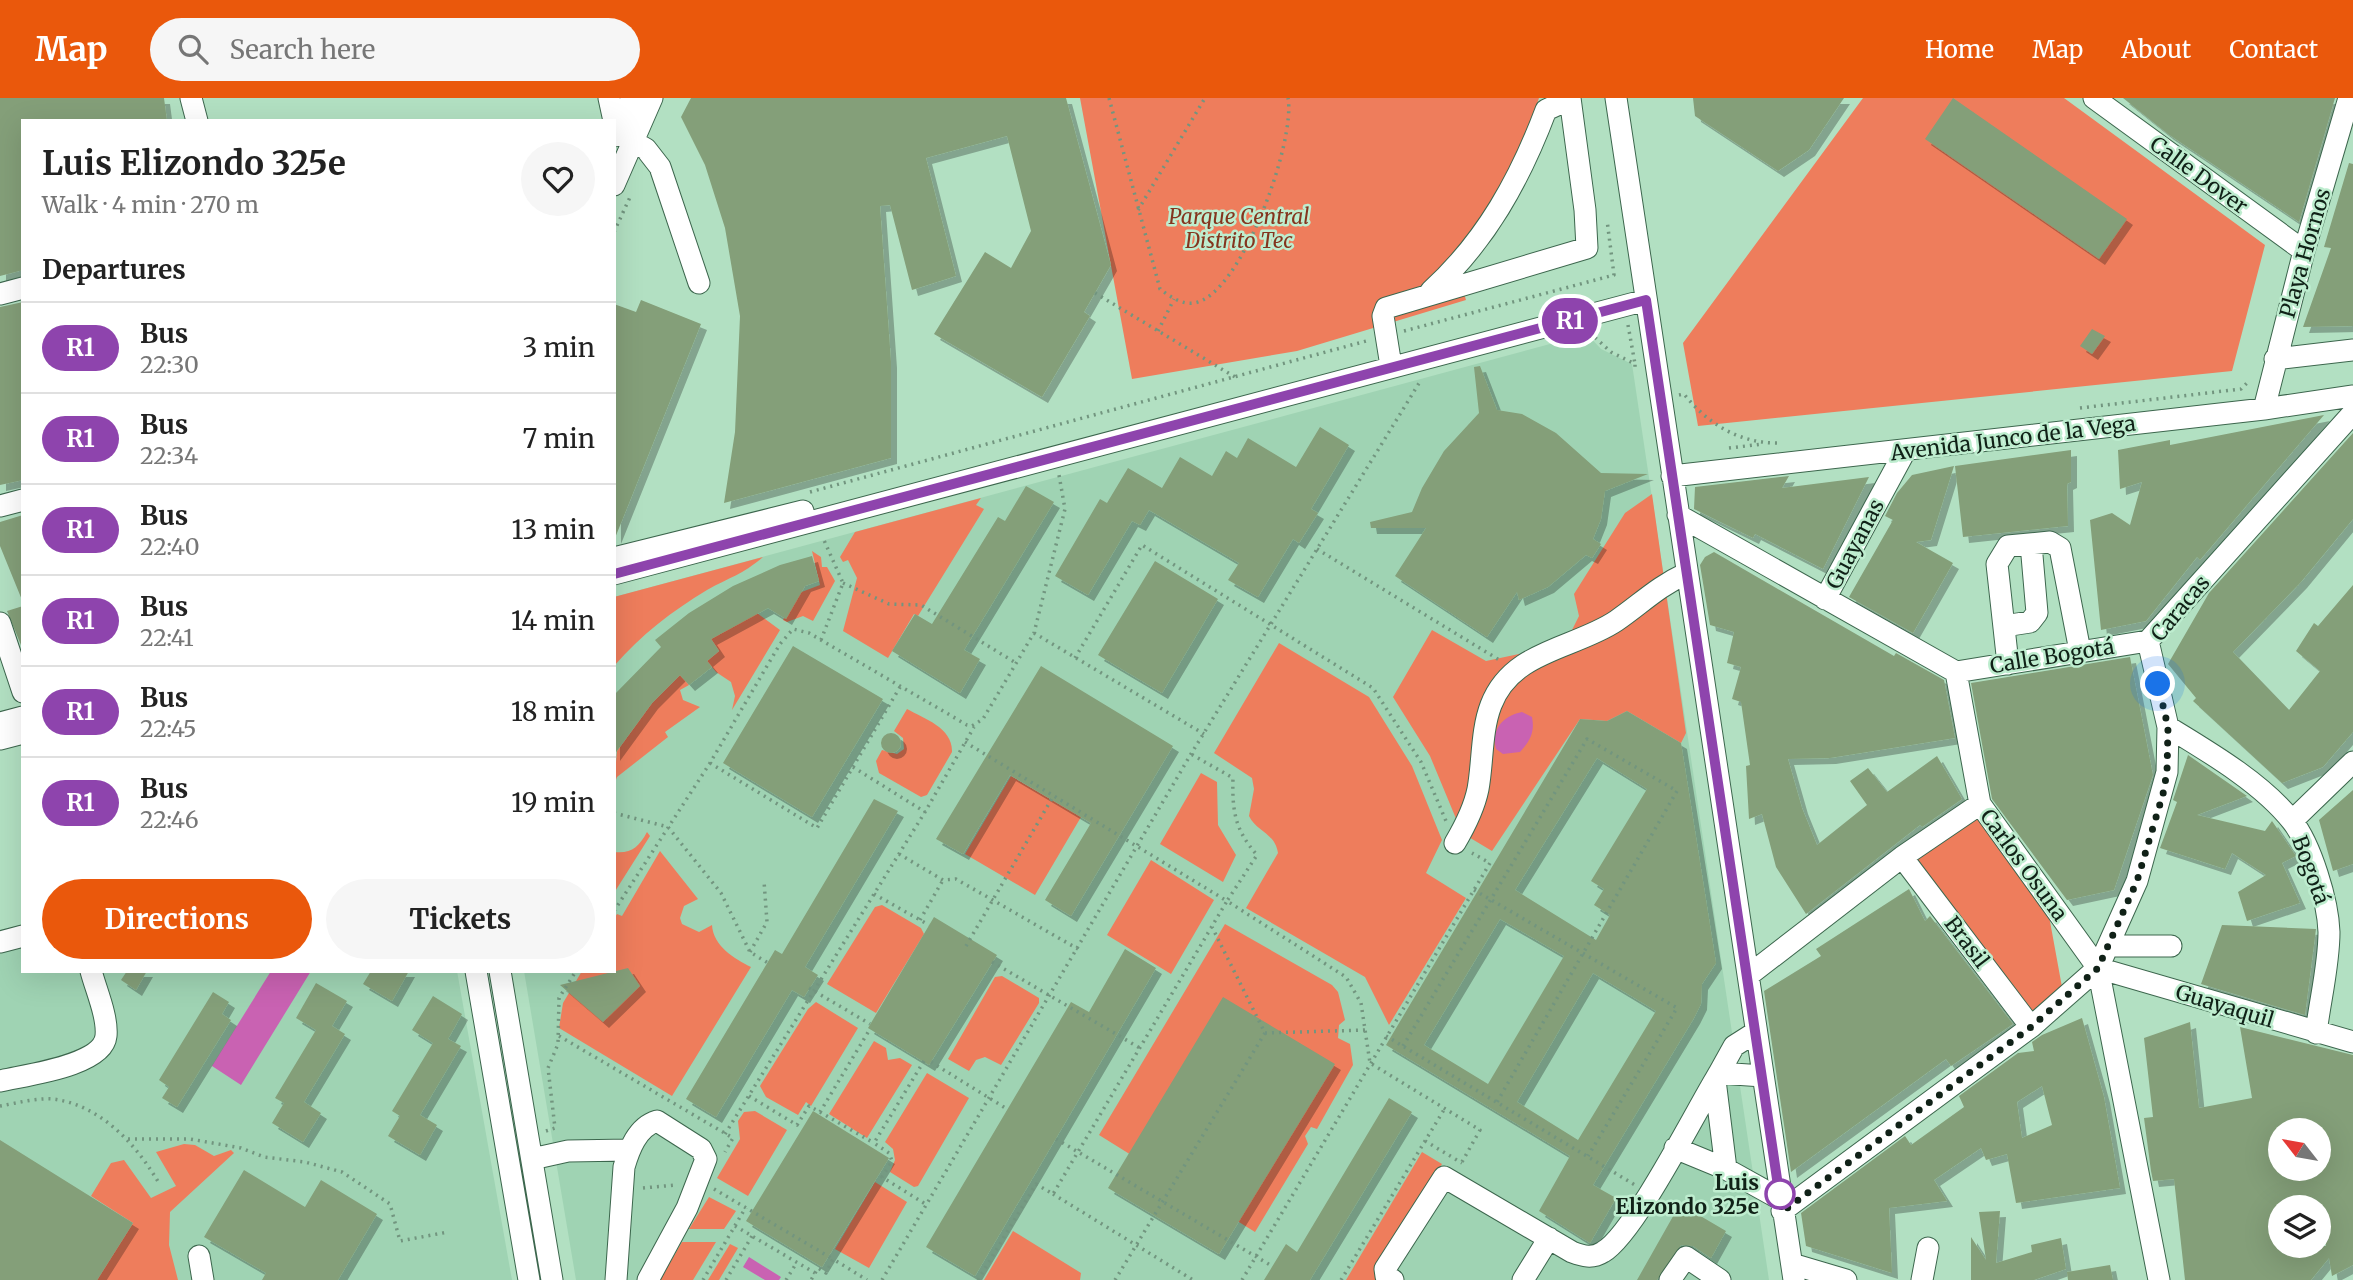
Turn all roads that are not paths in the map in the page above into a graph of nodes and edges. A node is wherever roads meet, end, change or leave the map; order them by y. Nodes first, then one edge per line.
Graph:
1 (191, 98) edge
2 (609, 98) edge
3 (632, 98) edge
4 (653, 98) edge
5 (1570, 98) edge
6 (1616, 98) edge
7 (2349, 98) edge
8 (2104, 101) edge
9 (196, 119) edge
10 (615, 119) edge
11 (618, 131) edge
12 (616, 158) edge
13 (2304, 251) junction
14 (699, 283) dead end
15 (21, 289) edge
16 (1429, 293) junction
17 (1645, 294) junction
18 (0, 295) edge
19 (2353, 350) edge
20 (1388, 352) junction
21 (2275, 359) junction
22 (2353, 396) edge
23 (2264, 409) junction
24 (2353, 413) edge
25 (1905, 451) junction
26 (1672, 476) junction
27 (21, 501) edge
28 (0, 506) edge
29 (1678, 515) junction
30 (2031, 544) junction
31 (616, 558) edge
32 (1686, 573) junction
33 (616, 575) edge
34 (1825, 599) junction
35 (0, 623) edge
36 (2004, 626) junction
37 (2148, 641) junction
38 (2080, 651) junction
39 (2008, 664) junction
40 (1956, 672) junction
41 (21, 686) edge
42 (21, 718) edge
43 (0, 723) edge
44 (2168, 727) junction
45 (21, 734) edge
46 (0, 739) edge
47 (2353, 762) edge
48 (1980, 804) junction
49 (2292, 821) junction
50 (1455, 843) road end
51 (1902, 858) junction
52 (21, 937) edge
53 (0, 942) edge
54 (2109, 946) junction
55 (2171, 946) dead end
56 (2098, 968) junction
57 (92, 973) edge
58 (476, 973) edge
59 (500, 973) edge
60 (1749, 975) junction
61 (2031, 1027) junction
62 (1756, 1032) junction
63 (2316, 1033) junction
64 (2353, 1042) edge
65 (1717, 1076) junction
66 (1763, 1076) junction
67 (0, 1081) edge
68 (1675, 1148) junction
69 (626, 1159) junction
70 (537, 1162) junction
71 (1777, 1168) junction
72 (1726, 1169) junction
73 (1781, 1205) junction
74 (1549, 1238) junction
75 (1928, 1248) dead end
76 (199, 1256) dead end
77 (1793, 1272) edge
78 (203, 1280) edge
79 (529, 1280) edge
80 (552, 1280) edge
81 (616, 1280) edge
82 (648, 1280) edge
83 (1393, 1280) edge
84 (1523, 1280) edge
85 (1670, 1280) edge
86 (1692, 1280) edge
87 (1712, 1280) edge
88 (1720, 1280) edge
89 (1846, 1280) edge
90 (1922, 1280) edge
91 (2159, 1280) edge

1 - 9 street
2 - 10 street
3 - 11 street
4 - 11 street
5 - 16 street
5 - 16 street
6 - 17 street
7 - 13 street, Playa Hornos
8 - 13 street, Calle Dover
11 - 12 street
11 - 14 street
13 - 21 street, Playa Hornos
15 - 18 street
16 - 20 street
17 - 20 street
17 - 20 street
17 - 26 street
19 - 21 street
20 - 31 street
20 - 33 street
21 - 23 street, Playa Hornos
22 - 23 street, Avenida Junco de la Vega
23 - 25 street, Avenida Junco de la Vega
24 - 37 street, Caracas
25 - 26 street, Avenida Junco de la Vega
25 - 34 street, Guayanas
26 - 29 street
27 - 28 street
29 - 32 street
29 - 34 street
30 - 36 street
30 - 36 street
30 - 38 street
32 - 50 street
32 - 60 street
34 - 40 street
35 - 41 street
36 - 39 street
37 - 38 street, Calle Bogotá
37 - 44 street, Caracas
38 - 39 street, Calle Bogotá
39 - 40 street, Calle Bogotá
40 - 48 street, Carlos Osuna
42 - 43 street
44 - 49 street, Bogotá
44 - 54 street, Caracas
45 - 46 street
47 - 49 street
48 - 51 street
48 - 56 street, Carlos Osuna
49 - 63 street, Bogotá
51 - 60 street
51 - 61 street, Brasil
52 - 53 street
54 - 55 street
54 - 56 street, Caracas
56 - 61 street
56 - 63 street, Guayaquil
56 - 91 street, Carlos Osuna
57 - 67 street
58 - 79 street
59 - 70 street
60 - 62 street
61 - 73 street
62 - 65 street
62 - 66 street
63 - 64 street, Guayaquil
65 - 66 street
65 - 68 street
65 - 72 street
66 - 71 street
68 - 72 street
68 - 74 street
69 - 70 street
69 - 81 street
69 - 82 street
70 - 80 street
71 - 72 street
71 - 73 street
72 - 73 street
73 - 77 street
74 - 83 street
74 - 84 street
75 - 90 street
76 - 78 street
77 - 89 street
85 - 88 street
86 - 87 street

